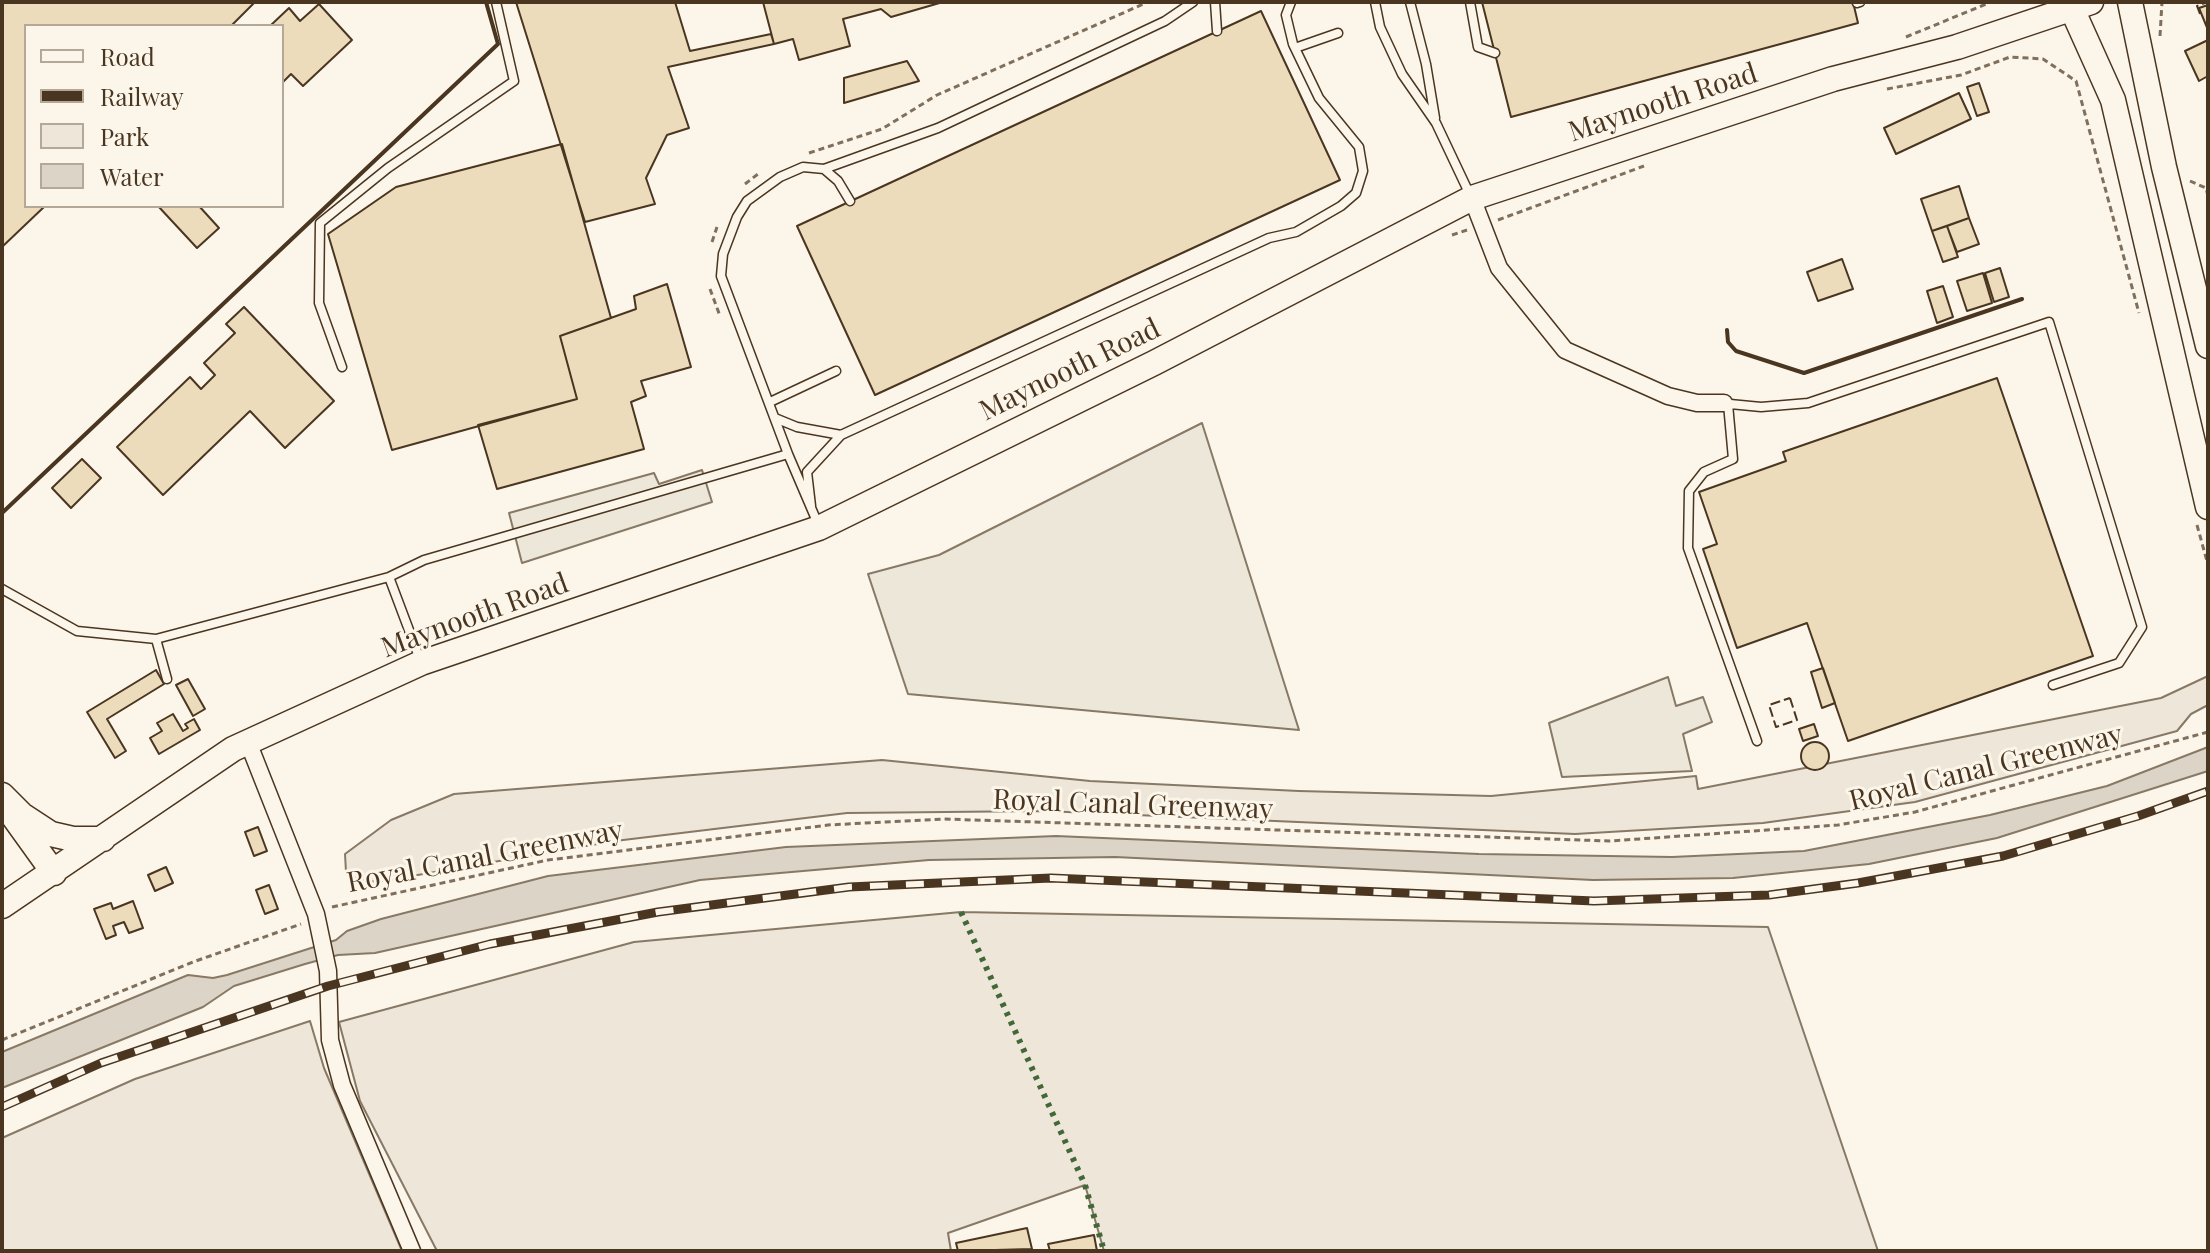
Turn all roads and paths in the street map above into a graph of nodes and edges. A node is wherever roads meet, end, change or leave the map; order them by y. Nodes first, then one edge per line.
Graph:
1 (496, 2) edge
2 (1148, 2) edge
3 (1193, 2) edge
4 (1215, 2) edge
5 (1291, 2) edge
6 (1375, 2) edge
7 (1410, 2) edge
8 (1470, 2) edge
9 (2130, 2) edge
10 (2162, 2) edge
11 (2082, 5) edge
12 (1217, 31) dead end
13 (1338, 33) dead end
14 (2160, 44) dead end
15 (1295, 48) junction
16 (1495, 53) dead end
17 (1436, 123) junction
18 (804, 154) dead end
19 (824, 169) junction
20 (761, 172) dead end
21 (2179, 175) dead end
22 (742, 187) dead end
23 (2208, 196) edge
24 (1472, 198) junction
25 (850, 201) dead end
26 (719, 223) dead end
27 (710, 250) dead end
28 (709, 278) dead end
29 (722, 321) dead end
30 (2208, 346) edge
31 (342, 367) dead end
32 (836, 371) dead end
33 (770, 402) junction
34 (1727, 404) junction
35 (775, 418) junction
36 (841, 435) junction
37 (788, 454) junction
38 (811, 506) junction
39 (2208, 507) edge
40 (815, 517) dead end
41 (389, 577) junction
42 (2, 589) edge
43 (156, 639) junction
44 (421, 663) junction
45 (167, 679) dead end
46 (2053, 685) dead end
47 (2208, 732) edge
48 (1757, 741) dead end
49 (248, 742) junction
50 (2, 798) edge
51 (103, 839) junction
52 (54, 873) junction
53 (2, 906) edge
54 (316, 914) junction
55 (2, 1040) edge
56 (412, 1251) edge

1 - 31 lane
2 - 18 path
3 - 19 lane
4 - 12 lane
5 - 15 lane
6 - 17 lane
7 - 17 lane
8 - 16 lane
9 - 30 main road
10 - 14 path
11 - 24 main road, Maynooth Road
11 - 39 main road
13 - 15 lane
15 - 36 lane
17 - 24 lane
19 - 25 lane
19 - 33 lane
20 - 22 path
21 - 23 path
24 - 34 street
24 - 44 main road, Maynooth Road
26 - 27 path
28 - 29 path
32 - 33 lane
33 - 35 lane
34 - 46 lane
34 - 48 lane
35 - 36 lane
35 - 37 lane
36 - 38 lane
37 - 38 lane
37 - 41 lane
38 - 40 lane
41 - 43 lane
41 - 44 lane
42 - 43 lane
43 - 45 lane
44 - 49 main road, Maynooth Road
47 - 54 path, Royal Canal Greenway
49 - 51 main road, Maynooth Road
49 - 54 street
50 - 51 main road
50 - 52 main road
51 - 52 main road, Maynooth Road
52 - 53 main road
54 - 55 path, Royal Canal Greenway
54 - 56 street

